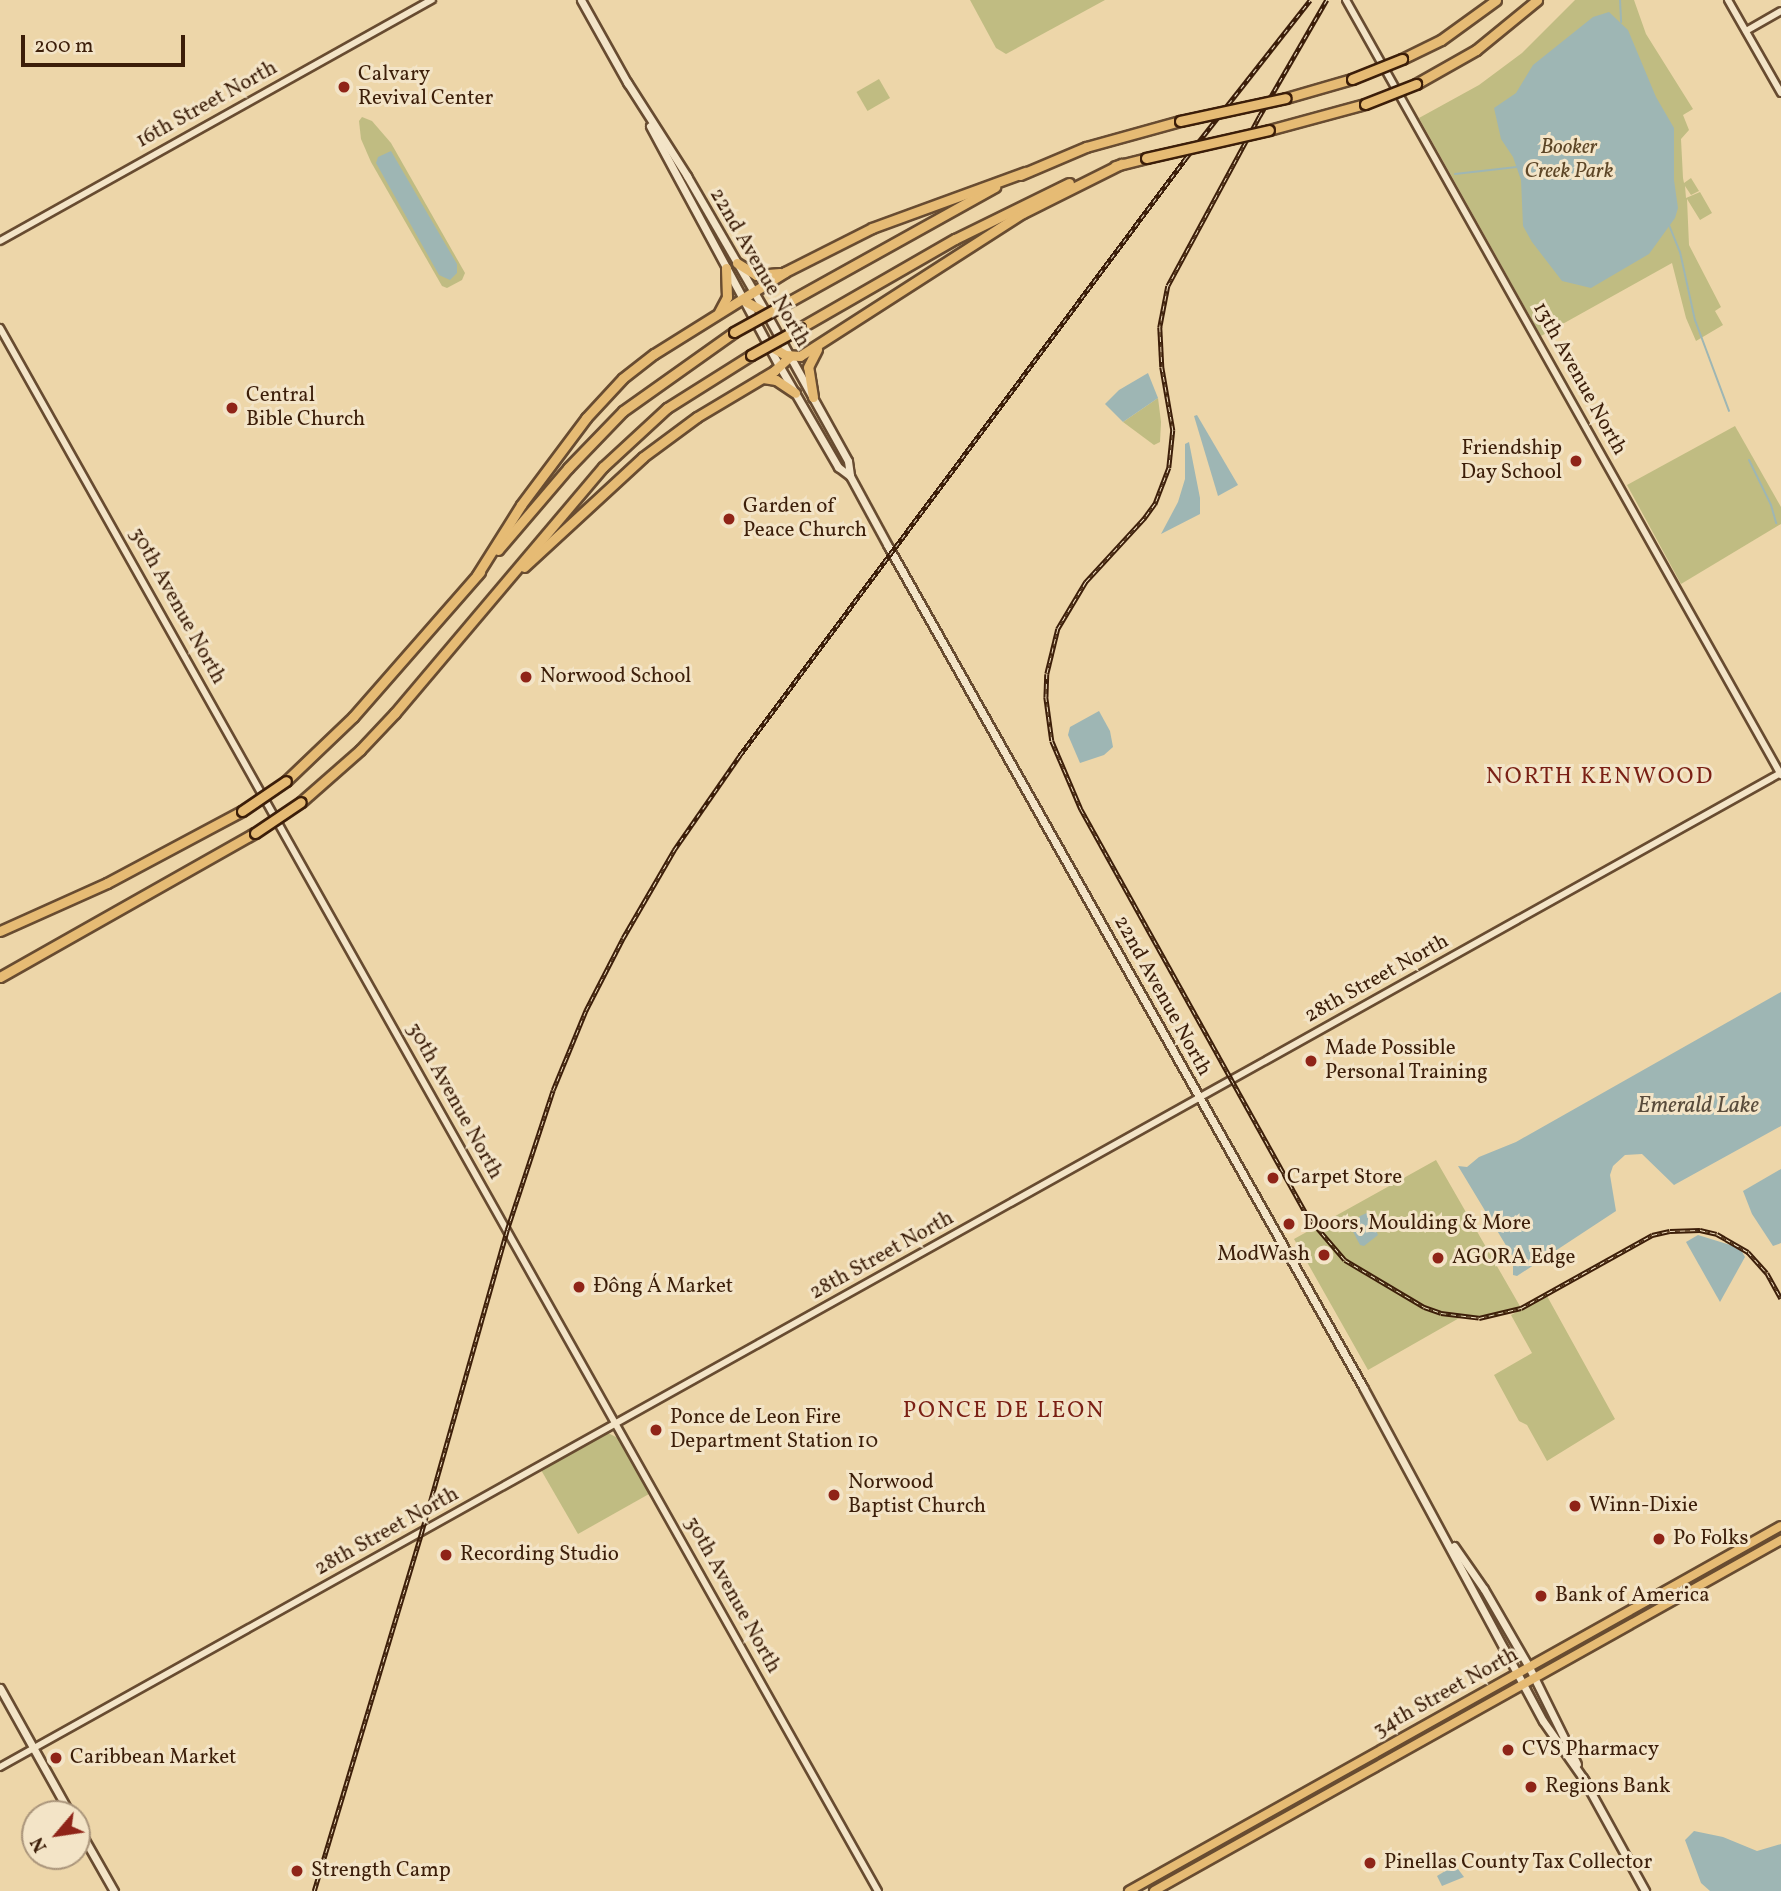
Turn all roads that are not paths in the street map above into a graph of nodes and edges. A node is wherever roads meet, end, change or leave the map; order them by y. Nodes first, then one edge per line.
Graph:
1 (432, 0) edge
2 (580, 0) edge
3 (1346, 0) edge
4 (1496, 0) edge
5 (1537, 0) edge
6 (1728, 0) edge
7 (1781, 11) edge
8 (1746, 31) junction
9 (626, 82) junction
10 (1781, 93) edge
11 (1121, 164) junction
12 (1025, 172) junction
13 (0, 241) edge
14 (737, 264) junction
15 (726, 268) junction
16 (785, 272) junction
17 (754, 292) junction
18 (743, 300) junction
19 (718, 313) junction
20 (766, 313) junction
21 (0, 328) edge
22 (822, 343) junction
23 (767, 344) junction
24 (790, 356) junction
25 (780, 366) junction
26 (763, 378) junction
27 (795, 393) junction
28 (813, 397) junction
29 (850, 477) junction
30 (477, 575) junction
31 (500, 589) junction
32 (1781, 774) edge
33 (0, 931) edge
34 (0, 977) edge
35 (1199, 1098) junction
36 (616, 1425) junction
37 (1781, 1526) edge
38 (1444, 1532) junction
39 (1781, 1540) edge
40 (1637, 1607) junction
41 (1640, 1619) junction
42 (1529, 1667) junction
43 (1517, 1674) junction
44 (1535, 1678) junction
45 (1523, 1685) junction
46 (0, 1688) edge
47 (34, 1749) junction
48 (0, 1767) edge
49 (1585, 1781) junction
50 (63, 1800) edge
51 (91, 1851) edge
52 (114, 1891) edge
53 (878, 1891) edge
54 (1129, 1891) edge
55 (1154, 1891) edge
56 (1645, 1891) edge

1 - 13 street, 16th Street North
2 - 9 main road, 22nd Avenue North
3 - 32 street, 13th Avenue North
4 - 12 highway, bridge
5 - 11 highway, bridge
6 - 8 street
7 - 8 street
8 - 10 street
9 - 14 main road, 22nd Avenue North
9 - 15 main road, 22nd Avenue North
11 - 22 highway
11 - 31 highway, bridge
12 - 16 highway
12 - 30 highway, bridge
14 - 16 highway
14 - 17 main road, 22nd Avenue North
15 - 18 main road, 22nd Avenue North
15 - 19 highway
16 - 17 highway
17 - 18 highway
17 - 20 main road, 22nd Avenue North
18 - 19 highway
18 - 20 highway
18 - 23 main road, 22nd Avenue North
19 - 30 highway
20 - 24 main road, 22nd Avenue North
21 - 36 street, 30th Avenue North
22 - 24 highway
22 - 28 highway
23 - 24 highway
23 - 25 main road, 22nd Avenue North
24 - 25 highway
24 - 28 main road, 22nd Avenue North
25 - 26 highway
25 - 27 main road, 22nd Avenue North
26 - 27 highway
26 - 31 highway
27 - 29 main road, 22nd Avenue North
28 - 29 main road, 22nd Avenue North
29 - 35 main road, 22nd Avenue North
30 - 33 highway, bridge
31 - 34 highway, bridge
32 - 35 street, 28th Street North
35 - 36 street, 28th Street North
35 - 38 main road, 22nd Avenue North
36 - 47 street, 28th Street North
36 - 53 street, 30th Avenue North
37 - 40 highway, 34th Street North
38 - 42 main road, 22nd Avenue North
38 - 43 main road, 22nd Avenue North
39 - 41 highway, 34th Street North
40 - 41 highway
40 - 42 highway, 34th Street North
41 - 44 highway, 34th Street North
42 - 43 highway, 34th Street North
42 - 44 main road, 22nd Avenue North
43 - 45 main road, 22nd Avenue North
43 - 54 highway, 34th Street North
44 - 45 highway, 34th Street North
44 - 49 main road, 22nd Avenue North
45 - 49 main road, 22nd Avenue North
45 - 55 highway, 34th Street North
46 - 47 main road
47 - 48 street, 28th Street North
47 - 50 main road
49 - 56 main road, 22nd Avenue North
51 - 52 main road

